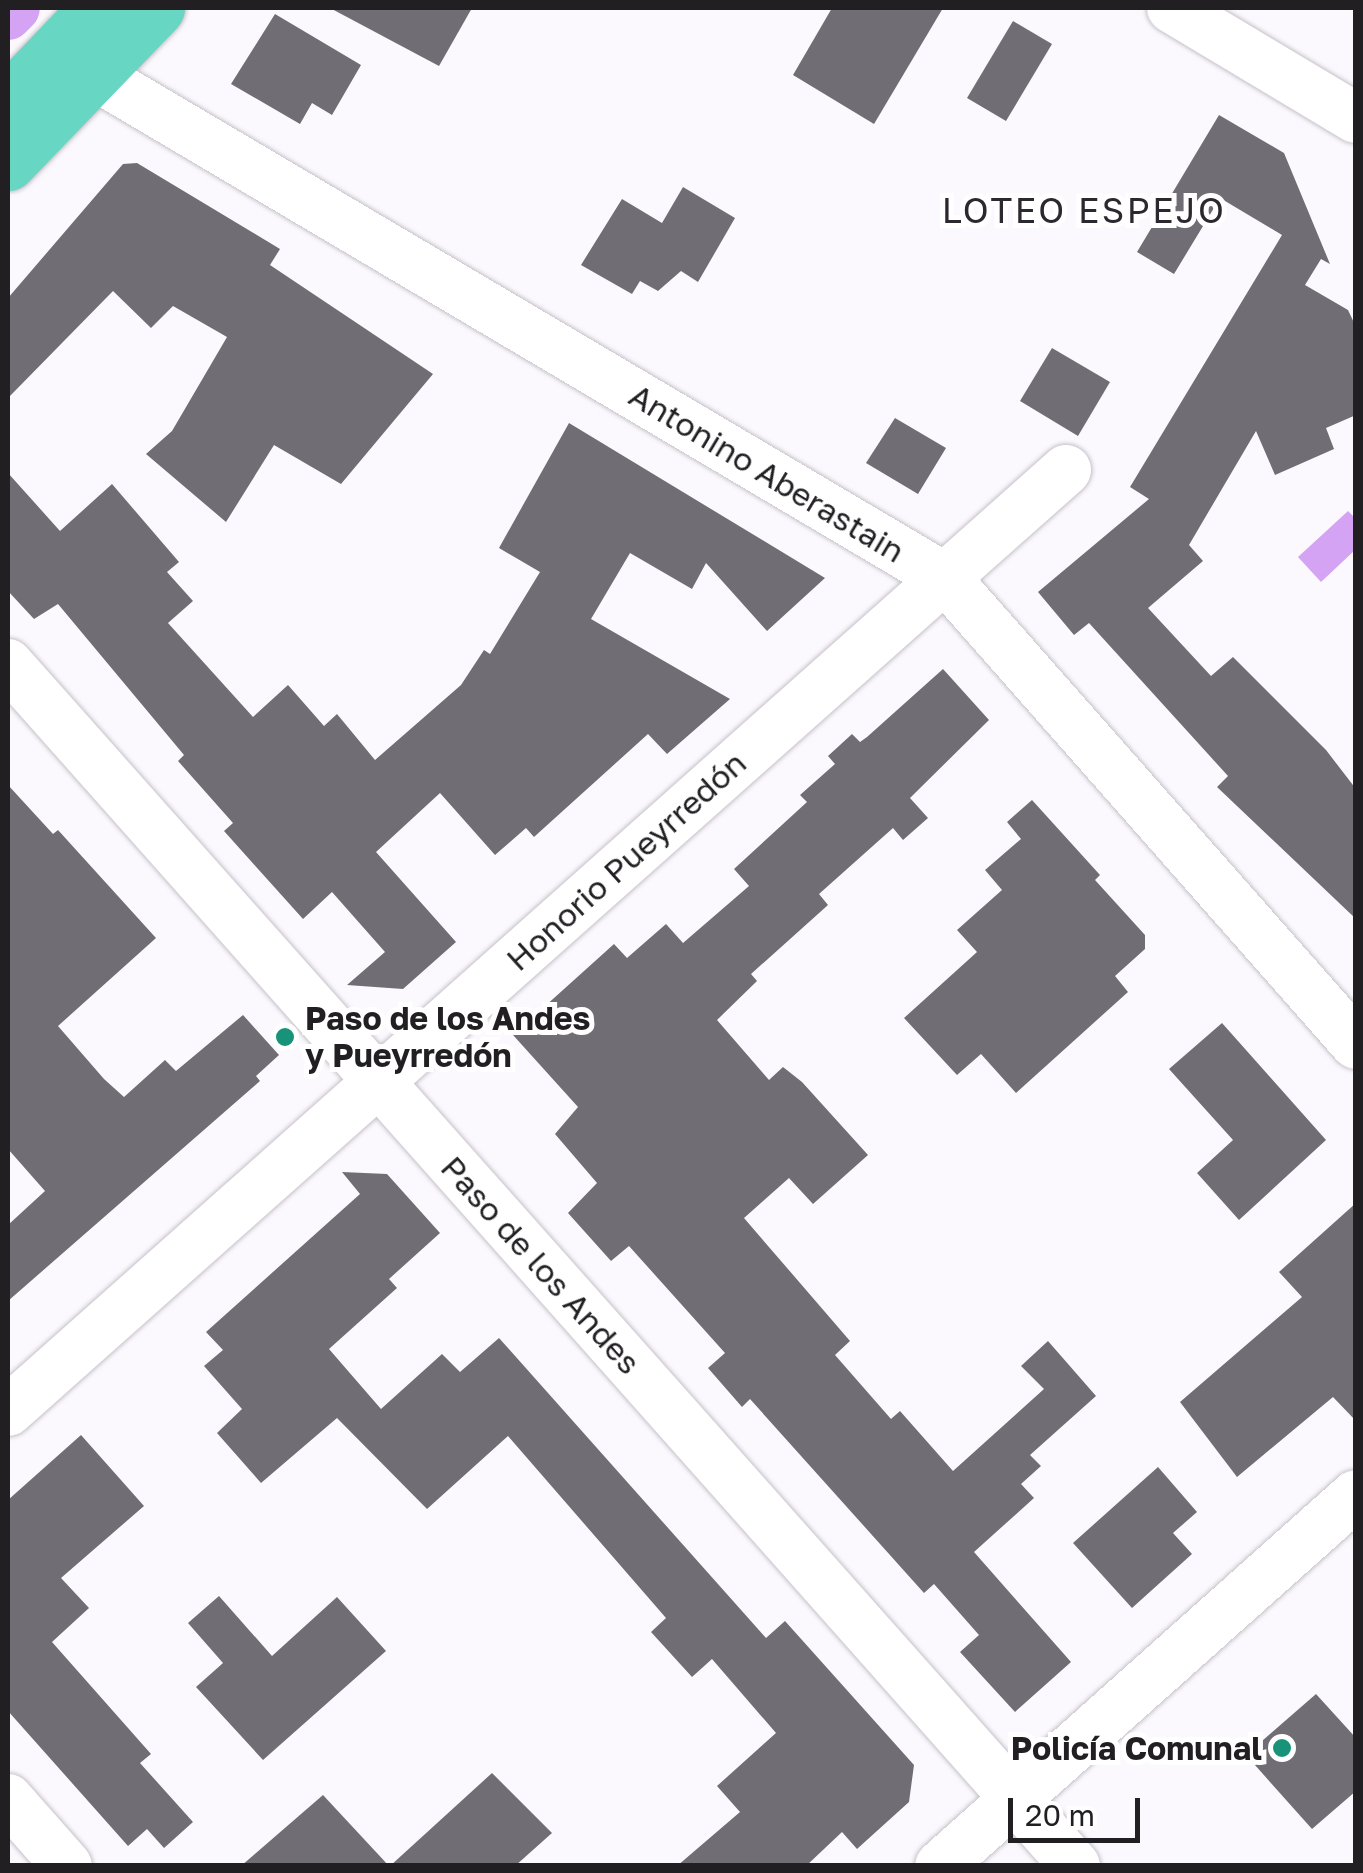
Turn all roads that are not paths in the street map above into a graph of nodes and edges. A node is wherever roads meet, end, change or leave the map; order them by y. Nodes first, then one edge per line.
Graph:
1 (97, 8) edge
2 (158, 8) edge
3 (1172, 8) edge
4 (74, 63) junction
5 (8, 101) edge
6 (1356, 118) edge
7 (8, 163) edge
8 (1066, 470) dead end
9 (945, 578) junction
10 (8, 664) edge
11 (1356, 1044) edge
12 (378, 1082) junction
13 (8, 1410) edge
14 (1356, 1495) edge
15 (1016, 1798) junction
16 (8, 1799) edge
17 (67, 1866) edge
18 (940, 1866) edge
19 (1075, 1866) edge

1 - 4 main road
2 - 4 main road
3 - 6 street
4 - 5 main road
4 - 7 main road
4 - 9 street, Antonino Aberastain
8 - 9 street, Honorio Pueyrredón
9 - 11 street, Antonino Aberastain
9 - 12 street, Honorio Pueyrredón
10 - 12 street, Paso de los Andes
12 - 13 street, Honorio Pueyrredón
12 - 15 street, Paso de los Andes
14 - 15 street
15 - 18 street
15 - 19 street, Paso de los Andes
16 - 17 street

